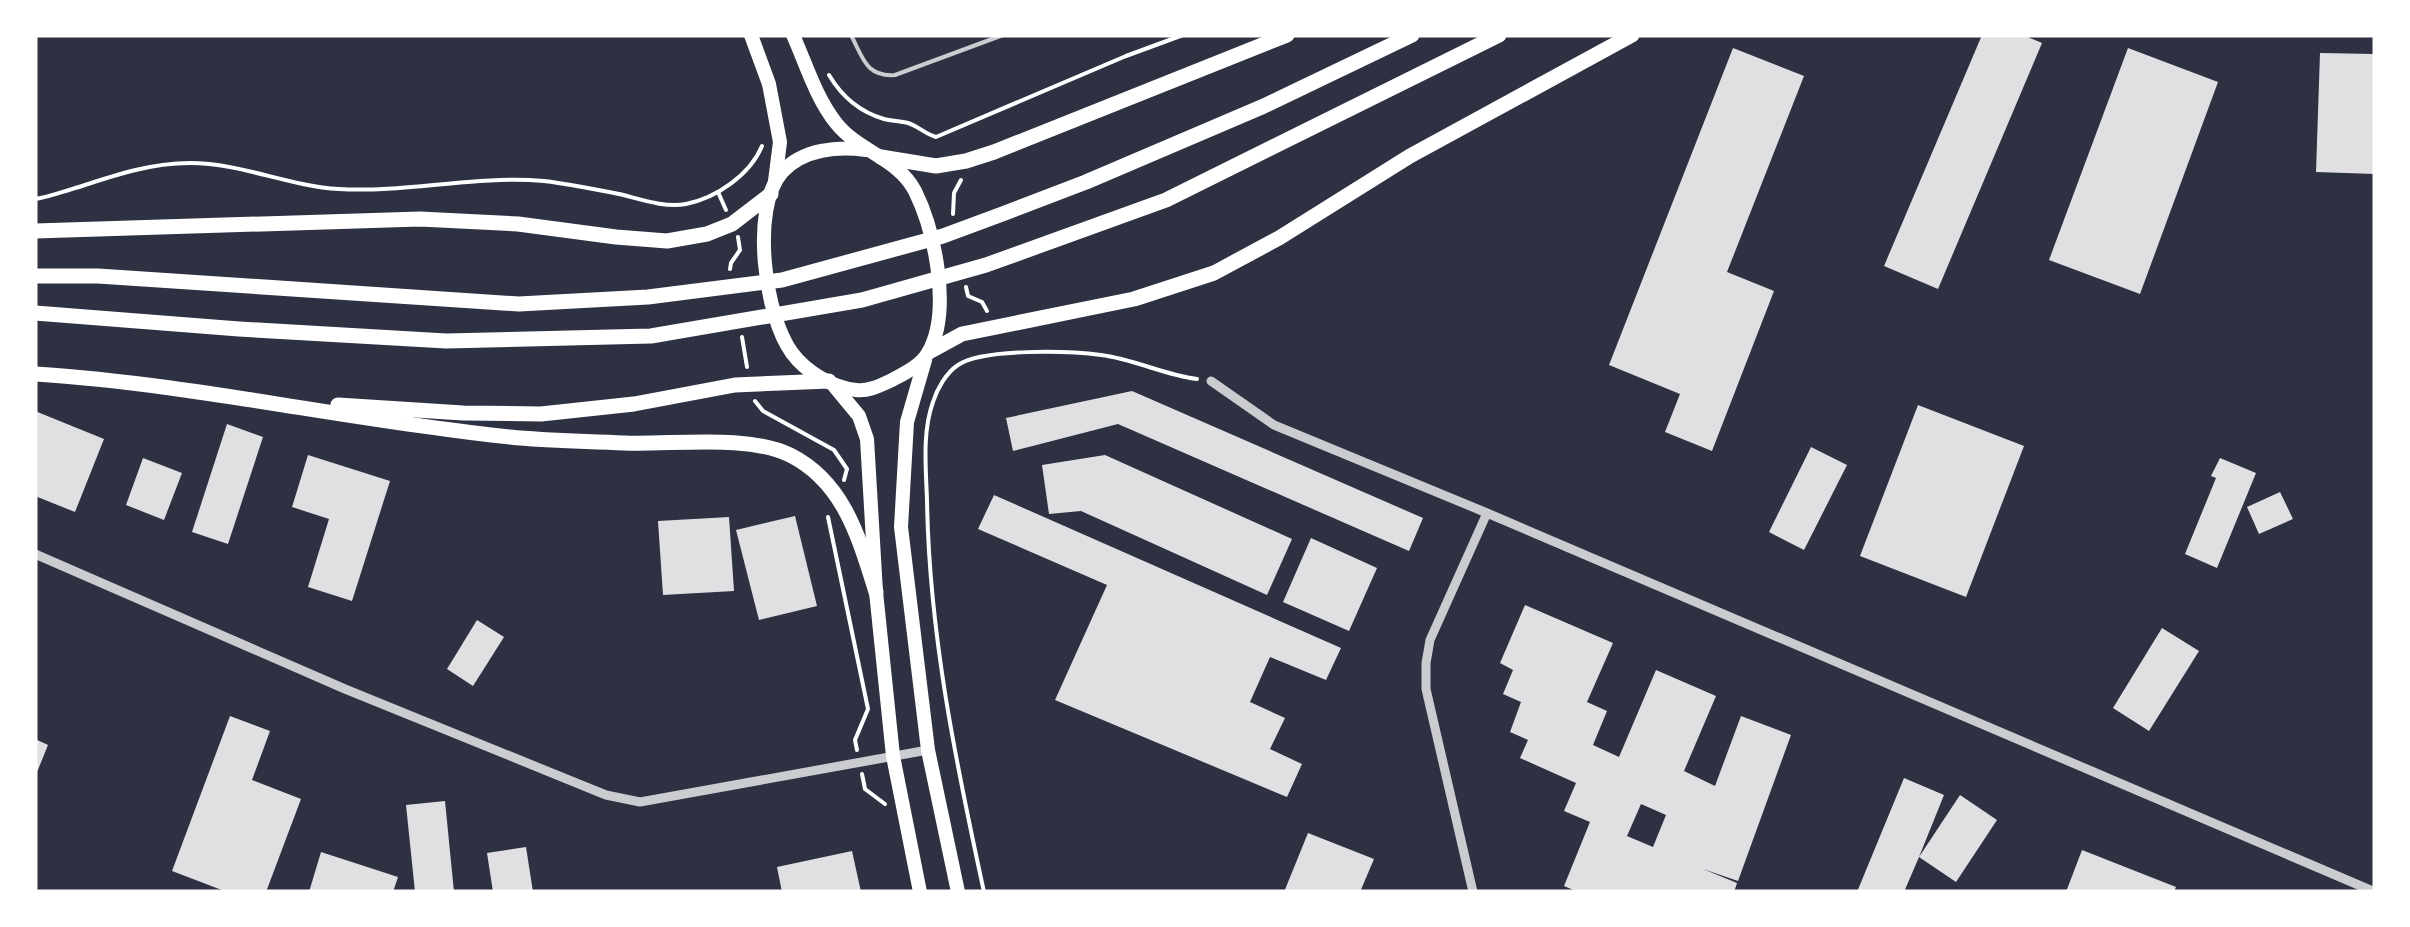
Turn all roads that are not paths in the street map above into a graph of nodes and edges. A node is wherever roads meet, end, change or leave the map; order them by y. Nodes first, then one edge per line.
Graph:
1 (751, 35) edge
2 (793, 35) edge
3 (851, 35) edge
4 (1004, 35) edge
5 (1287, 35) edge
6 (1412, 35) edge
7 (1499, 35) edge
8 (1632, 35) edge
9 (874, 154) junction
10 (773, 188) junction
11 (35, 232) edge
12 (35, 276) edge
13 (35, 314) edge
14 (927, 353) junction
15 (35, 374) edge
16 (1211, 381) road end
17 (830, 382) junction
18 (235, 398) junction
19 (1487, 513) junction
20 (35, 554) edge
21 (876, 592) junction
22 (928, 750) junction
23 (893, 756) junction
24 (920, 892) edge
25 (954, 892) edge
26 (1473, 892) edge
27 (2375, 892) edge

1 - 10 main road
2 - 9 main road
3 - 4 lane
5 - 9 highway
6 - 12 highway
7 - 13 highway
8 - 14 highway
9 - 10 main road
9 - 14 main road
10 - 11 highway
10 - 17 main road
14 - 17 main road
14 - 22 main road
15 - 18 highway
16 - 19 street
17 - 18 highway
17 - 21 main road
18 - 21 highway
19 - 26 street
19 - 27 street
20 - 23 street
21 - 23 main road
22 - 23 street
22 - 25 main road
23 - 24 main road

